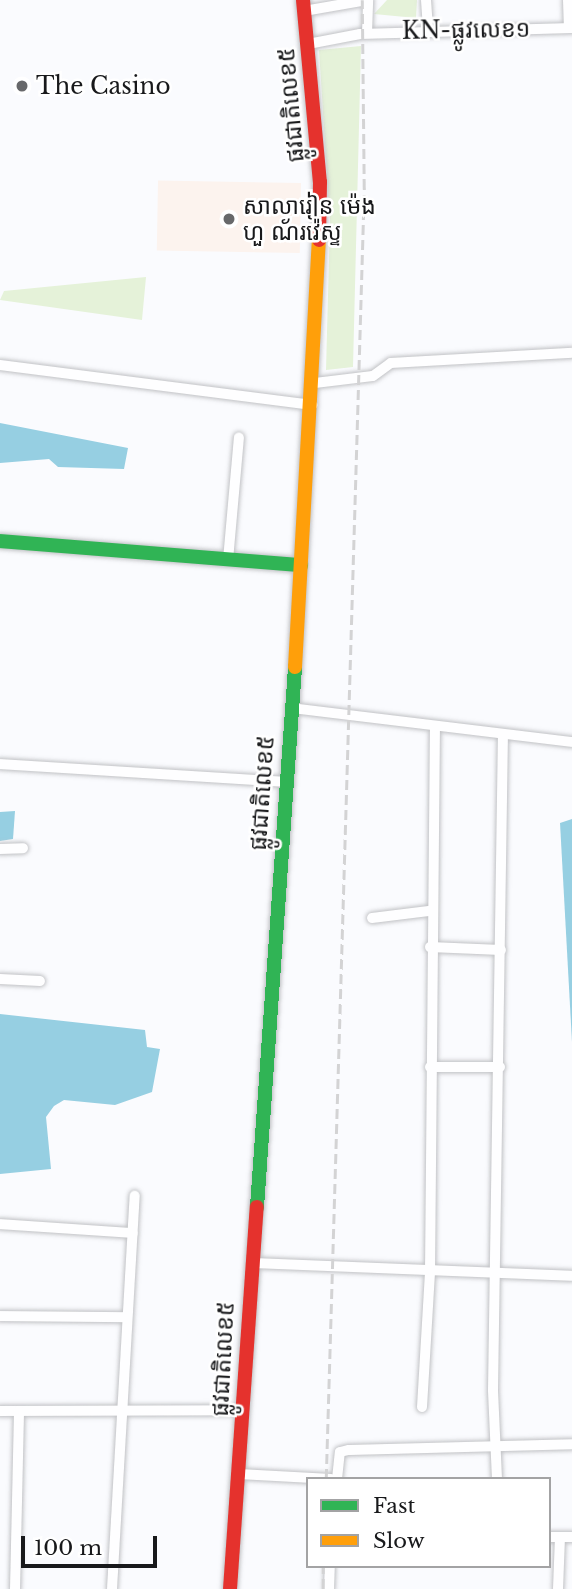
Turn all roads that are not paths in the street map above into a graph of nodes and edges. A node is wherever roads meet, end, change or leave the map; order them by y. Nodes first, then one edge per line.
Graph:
1 (426, 0) edge
2 (568, 0) edge
3 (366, 1) edge
4 (303, 5) edge
5 (571, 28) edge
6 (428, 31) junction
7 (364, 33) junction
8 (308, 44) junction
9 (572, 354) edge
10 (0, 365) edge
11 (316, 383) junction
12 (312, 405) junction
13 (239, 437) dead end
14 (0, 541) edge
15 (228, 560) junction
16 (301, 565) junction
17 (291, 708) junction
18 (435, 727) junction
19 (503, 734) junction
20 (572, 742) edge
21 (0, 764) edge
22 (286, 782) junction
23 (23, 848) dead end
24 (0, 849) edge
25 (429, 911) junction
26 (372, 918) dead end
27 (430, 947) junction
28 (501, 950) junction
29 (0, 979) edge
30 (40, 981) dead end
31 (430, 1067) junction
32 (500, 1067) junction
33 (135, 1196) dead end
34 (0, 1224) edge
35 (133, 1233) junction
36 (251, 1263) junction
37 (430, 1273) junction
38 (498, 1274) junction
39 (572, 1276) edge
40 (0, 1316) edge
41 (126, 1317) junction
42 (118, 1407) junction
43 (422, 1407) dead end
44 (243, 1410) junction
45 (0, 1411) edge
46 (19, 1411) junction
47 (572, 1444) edge
48 (495, 1448) junction
49 (239, 1474) junction
50 (337, 1477) edge
51 (497, 1477) edge
52 (306, 1478) edge
53 (554, 1537) edge
54 (572, 1537) edge
55 (330, 1568) edge
56 (15, 1589) edge
57 (112, 1589) edge
58 (230, 1589) edge
59 (329, 1589) edge
60 (558, 1589) edge

1 - 6 street
2 - 5 street
3 - 4 street
3 - 7 street
4 - 8 main road, ផ្លូវជាតិលេខ៥
5 - 6 street, KN-ផ្លូវលេខ១
6 - 7 street, KN-ផ្លូវលេខ១
7 - 8 street, KN-ផ្លូវលេខ១
8 - 11 main road, ផ្លូវជាតិលេខ៥
9 - 11 street
10 - 12 street
11 - 12 main road, ផ្លូវជាតិលេខ៥
12 - 16 main road, ផ្លូវជាតិលេខ៥
13 - 15 street
14 - 15 main road
15 - 16 main road
16 - 17 main road, ផ្លូវជាតិលេខ៥
17 - 18 street
17 - 22 main road, ផ្លូវជាតិលេខ៥
18 - 19 street
18 - 25 street
19 - 20 street
19 - 28 street
21 - 22 street
22 - 36 main road, ផ្លូវជាតិលេខ៥
23 - 24 street
25 - 26 street
25 - 27 street
27 - 28 street
27 - 31 street
28 - 32 street
29 - 30 street
31 - 32 street
31 - 37 street
32 - 38 street
33 - 35 street
34 - 35 street
35 - 41 street
36 - 37 street
36 - 44 main road, ផ្លូវជាតិលេខ៥
37 - 38 street
37 - 43 street
38 - 39 street
38 - 48 street
40 - 41 street
41 - 42 street
42 - 44 street
42 - 46 street
42 - 57 street
44 - 49 main road, ផ្លូវជាតិលេខ៥
45 - 46 street
46 - 56 street
47 - 48 street
48 - 50 street
48 - 51 street
49 - 52 street
49 - 58 main road, ផ្លូវជាតិលេខ៥
53 - 54 street
53 - 60 street
55 - 59 street

